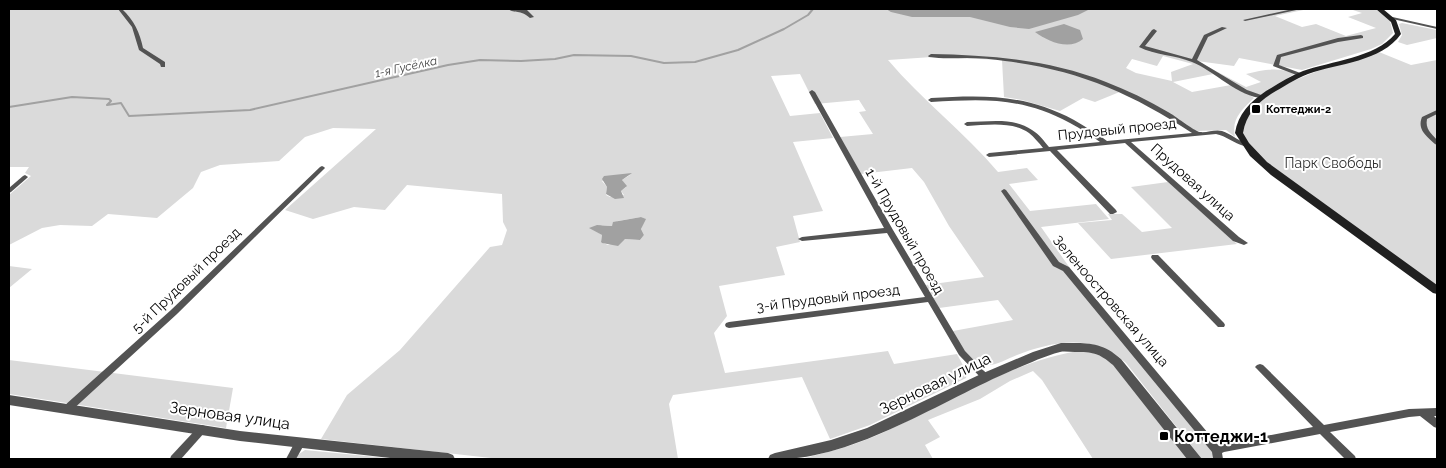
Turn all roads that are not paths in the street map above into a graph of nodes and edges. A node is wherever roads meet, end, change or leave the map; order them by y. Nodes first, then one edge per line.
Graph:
1 (120, 9) edge
2 (510, 9) edge
3 (1278, 9) edge
4 (1299, 9) edge
5 (1379, 9) edge
6 (1285, 12) junction
7 (532, 16) dead end
8 (1390, 17) junction
9 (1245, 20) dead end
10 (1437, 24) edge
11 (1430, 27) junction
12 (1224, 28) dead end
13 (1437, 28) edge
14 (1154, 30) dead end
15 (1361, 37) dead end
16 (930, 56) dead end
17 (1194, 61) junction
18 (163, 66) dead end
19 (1301, 75) junction
20 (812, 92) dead end
21 (1262, 97) junction
22 (931, 100) dead end
23 (1437, 112) edge
24 (966, 124) dead end
25 (1198, 133) junction
26 (1126, 141) junction
27 (1105, 143) junction
28 (1437, 143) edge
29 (1244, 144) junction
30 (1049, 148) junction
31 (989, 155) dead end
32 (322, 168) dead end
33 (25, 177) dead end
34 (9, 191) edge
35 (1004, 191) dead end
36 (1113, 212) dead end
37 (889, 230) junction
38 (802, 240) dead end
39 (1244, 243) dead end
40 (1155, 257) dead end
41 (1437, 290) edge
42 (930, 299) junction
43 (729, 325) dead end
44 (1221, 325) dead end
45 (1260, 367) dead end
46 (985, 377) junction
47 (9, 400) edge
48 (67, 409) junction
49 (1437, 412) edge
50 (1423, 413) junction
51 (1437, 424) edge
52 (1321, 428) junction
53 (202, 429) junction
54 (300, 443) junction
55 (1218, 455) edge
56 (175, 459) edge
57 (291, 459) edge
58 (448, 459) edge
59 (776, 459) edge
60 (1195, 459) edge
61 (1351, 459) edge

1 - 18 street
2 - 7 street
3 - 6 street
4 - 6 street
5 - 8 main road
6 - 9 street
8 - 11 street
8 - 19 main road
10 - 11 street
11 - 13 street
12 - 17 street
14 - 17 street
15 - 19 street
16 - 25 street
17 - 21 street
19 - 21 main road
20 - 37 street, 1-й Прудовый проезд
21 - 29 main road
22 - 27 street
23 - 28 street
24 - 30 street
25 - 26 street, Прудовый проезд
25 - 29 street, Прудовый проезд
26 - 27 street, Прудовый проезд
26 - 39 street, Прудовая улица
27 - 30 street, Прудовый проезд
29 - 41 main road
30 - 31 street, Прудовый проезд
30 - 36 street
32 - 48 street, 5-й Прудовый проезд
33 - 34 street
35 - 55 street, Зеленоостровская улица
37 - 38 street
37 - 42 street, 1-й Прудовый проезд
40 - 44 street
42 - 43 street, 3-й Прудовый проезд
42 - 46 street, 1-й Прудовый проезд
45 - 52 street
46 - 59 street, Зерновая улица
46 - 60 street, Зерновая улица
47 - 48 street, Зерновая улица
48 - 53 street, Зерновая улица
49 - 50 street
50 - 51 street
50 - 52 street
52 - 55 street
52 - 61 street
53 - 54 street, Зерновая улица
53 - 56 street
54 - 57 street
54 - 58 street, Зерновая улица

